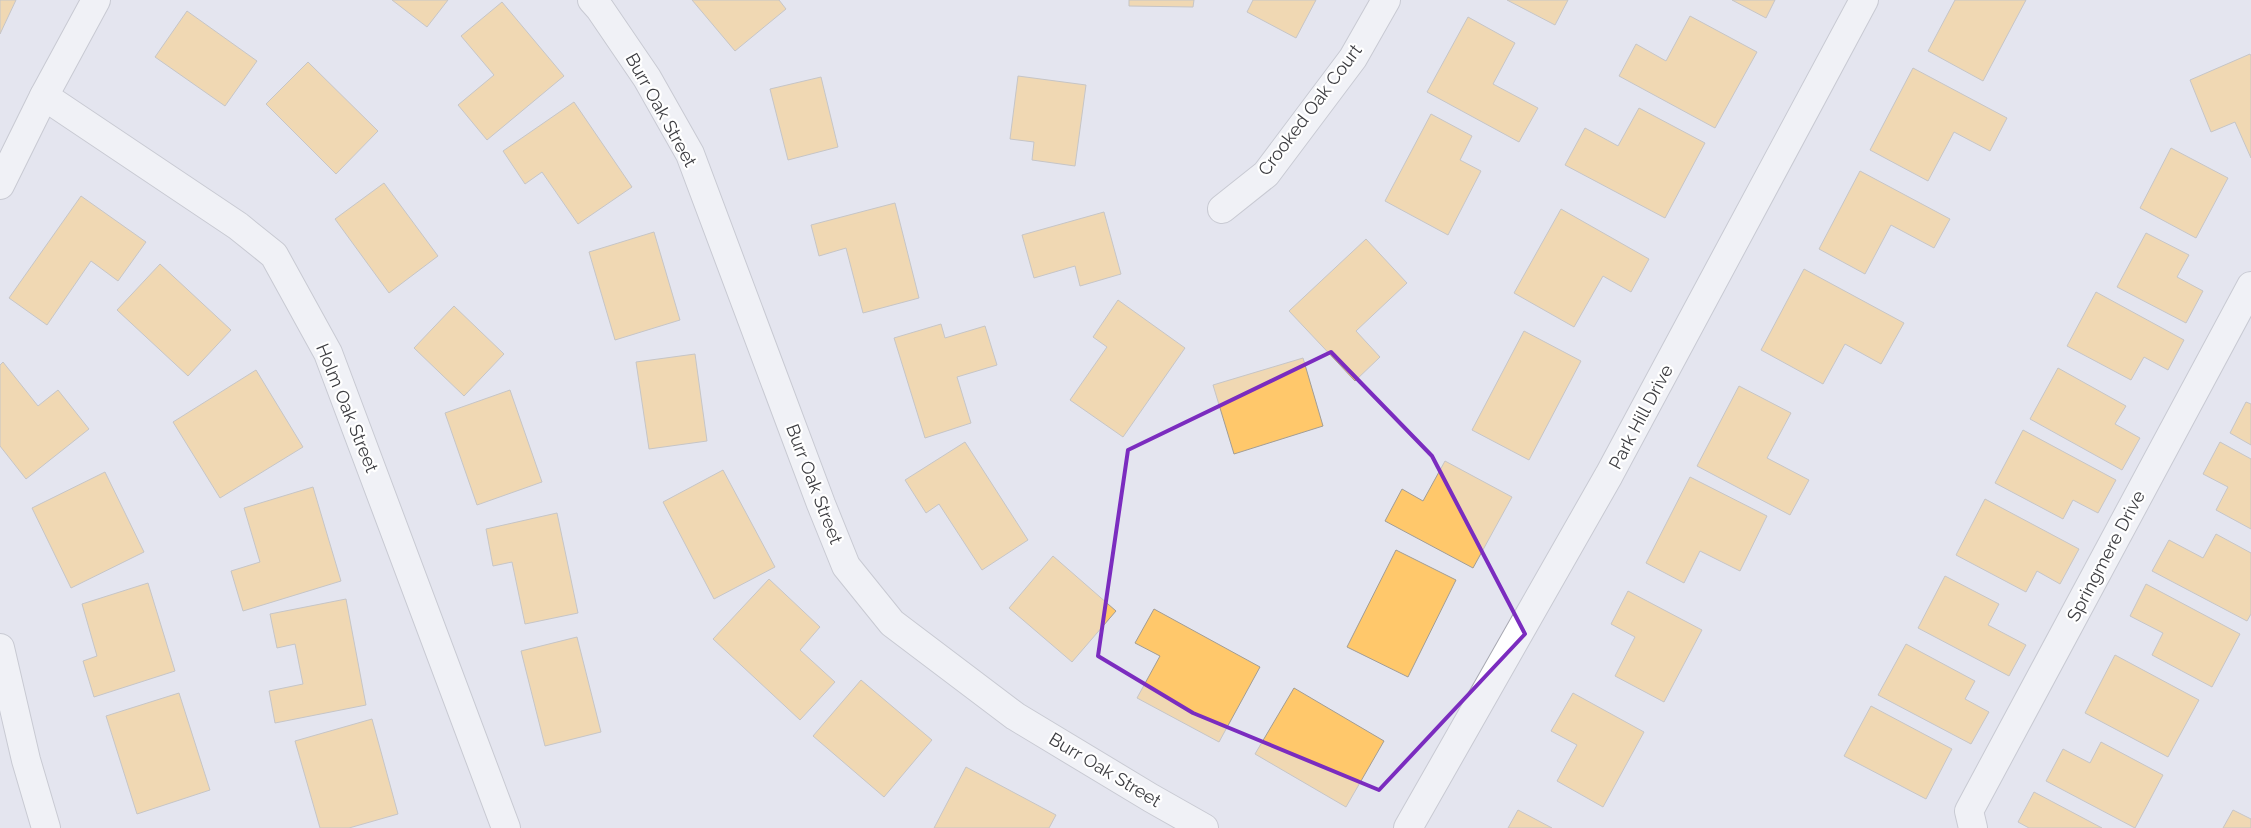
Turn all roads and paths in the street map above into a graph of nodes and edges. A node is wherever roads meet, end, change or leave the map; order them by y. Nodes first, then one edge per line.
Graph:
1 (96, 0) edge
2 (592, 0) edge
3 (1386, 0) edge
4 (1864, 0) edge
5 (44, 96) junction
6 (0, 185) edge
7 (1222, 209) dead end
8 (2251, 286) edge
9 (0, 648) edge
10 (46, 828) edge
11 (506, 828) edge
12 (1204, 828) edge
13 (1408, 828) edge
14 (1973, 828) edge

1 - 5 street
2 - 12 street, Burr Oak Street
3 - 7 street, Crooked Oak Court
4 - 13 street, Park Hill Drive
5 - 6 street
5 - 11 street, Holm Oak Street
8 - 14 street, Springmere Drive
9 - 10 street

